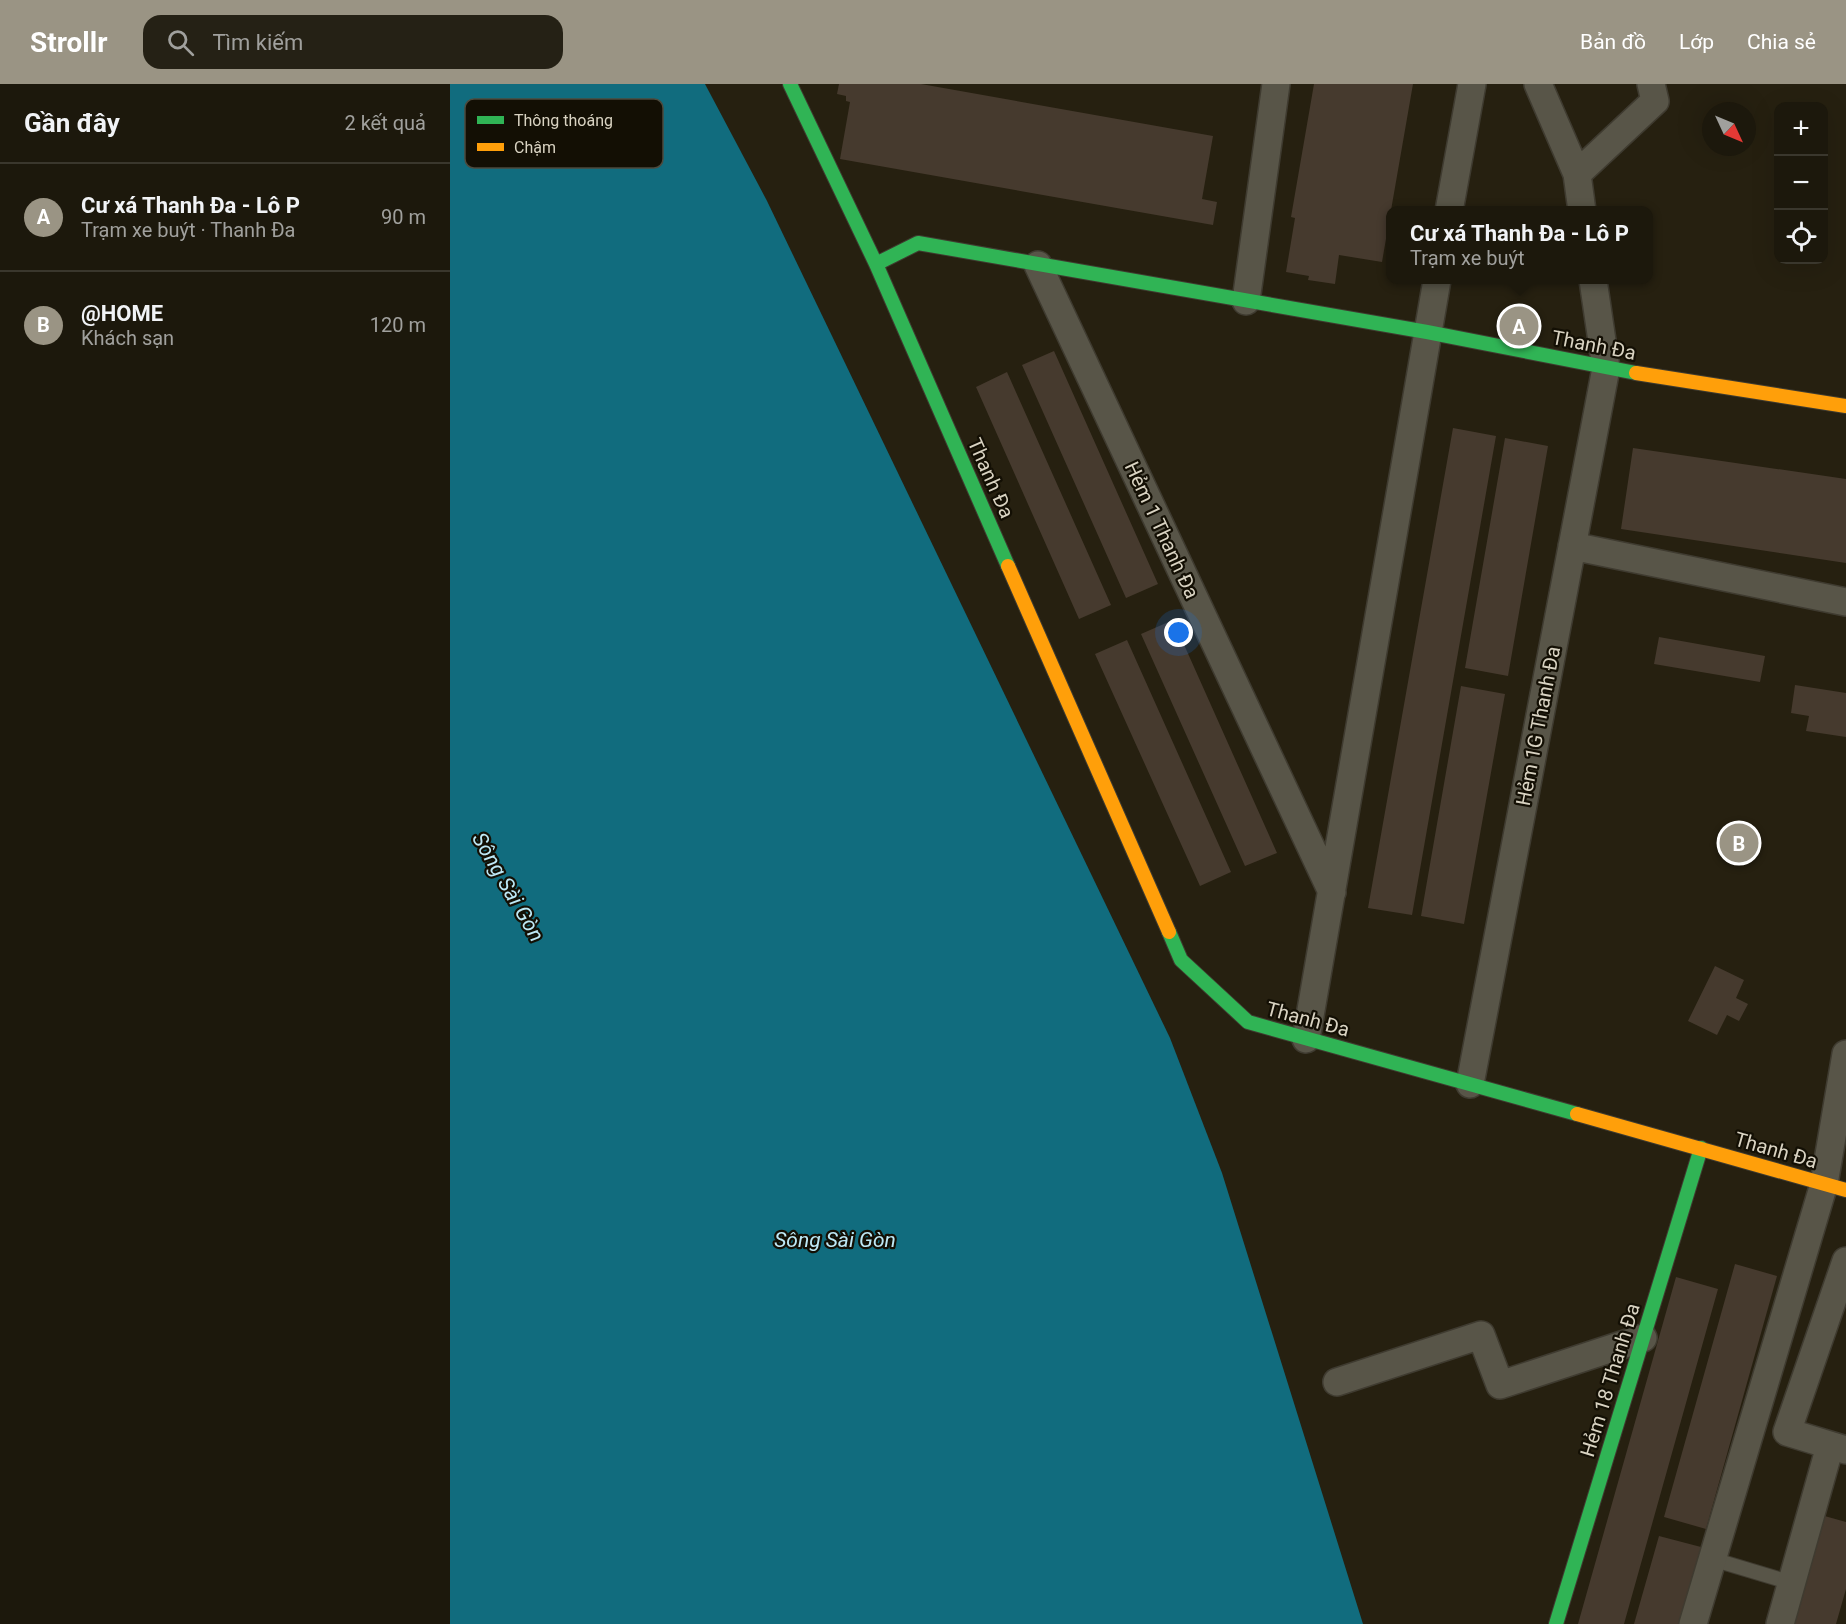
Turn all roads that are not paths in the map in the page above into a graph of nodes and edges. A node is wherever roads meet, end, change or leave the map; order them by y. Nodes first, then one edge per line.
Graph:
1 (790, 84) edge
2 (1275, 84) edge
3 (1472, 84) edge
4 (1538, 84) edge
5 (1659, 90) edge
6 (1577, 174) junction
7 (1450, 206) edge
8 (1581, 206) edge
9 (876, 264) junction
10 (1038, 265) junction
11 (1436, 284) edge
12 (1594, 284) edge
13 (1246, 301) junction
14 (1427, 332) junction
15 (1606, 368) junction
16 (1846, 406) edge
17 (1572, 546) junction
18 (1846, 602) edge
19 (1332, 892) junction
20 (1306, 1039) junction
21 (1846, 1054) edge
22 (1470, 1084) junction
23 (1701, 1148) junction
24 (1835, 1187) edge
25 (1846, 1261) edge
26 (1643, 1338) junction
27 (1337, 1382) dead end
28 (1838, 1448) edge
29 (1712, 1559) junction
30 (1792, 1583) junction
31 (1557, 1624) edge
32 (1693, 1624) edge
33 (1780, 1624) edge

1 - 9 street
2 - 13 street
3 - 7 street
4 - 6 street
5 - 6 street
6 - 8 street
9 - 10 street, Thanh Đa
9 - 20 street, Thanh Đa
10 - 13 street, Thanh Đa
10 - 19 street, Hẻm 1 Thanh Đa
11 - 14 street
12 - 15 street, Hẻm 1G Thanh Đa
13 - 14 street, Thanh Đa
14 - 15 street, Thanh Đa
14 - 19 street
15 - 16 street, Thanh Đa
15 - 17 street, Hẻm 1G Thanh Đa
17 - 18 street
17 - 22 street, Hẻm 1G Thanh Đa
19 - 20 street
20 - 22 street, Thanh Đa
21 - 24 street
22 - 23 street, Thanh Đa
23 - 24 street, Thanh Đa
23 - 26 street, Hẻm 18 Thanh Đa
24 - 29 street
25 - 28 street
26 - 27 street
26 - 31 street, Hẻm 18 Thanh Đa
28 - 30 street
29 - 30 lane
29 - 32 street
30 - 33 street

